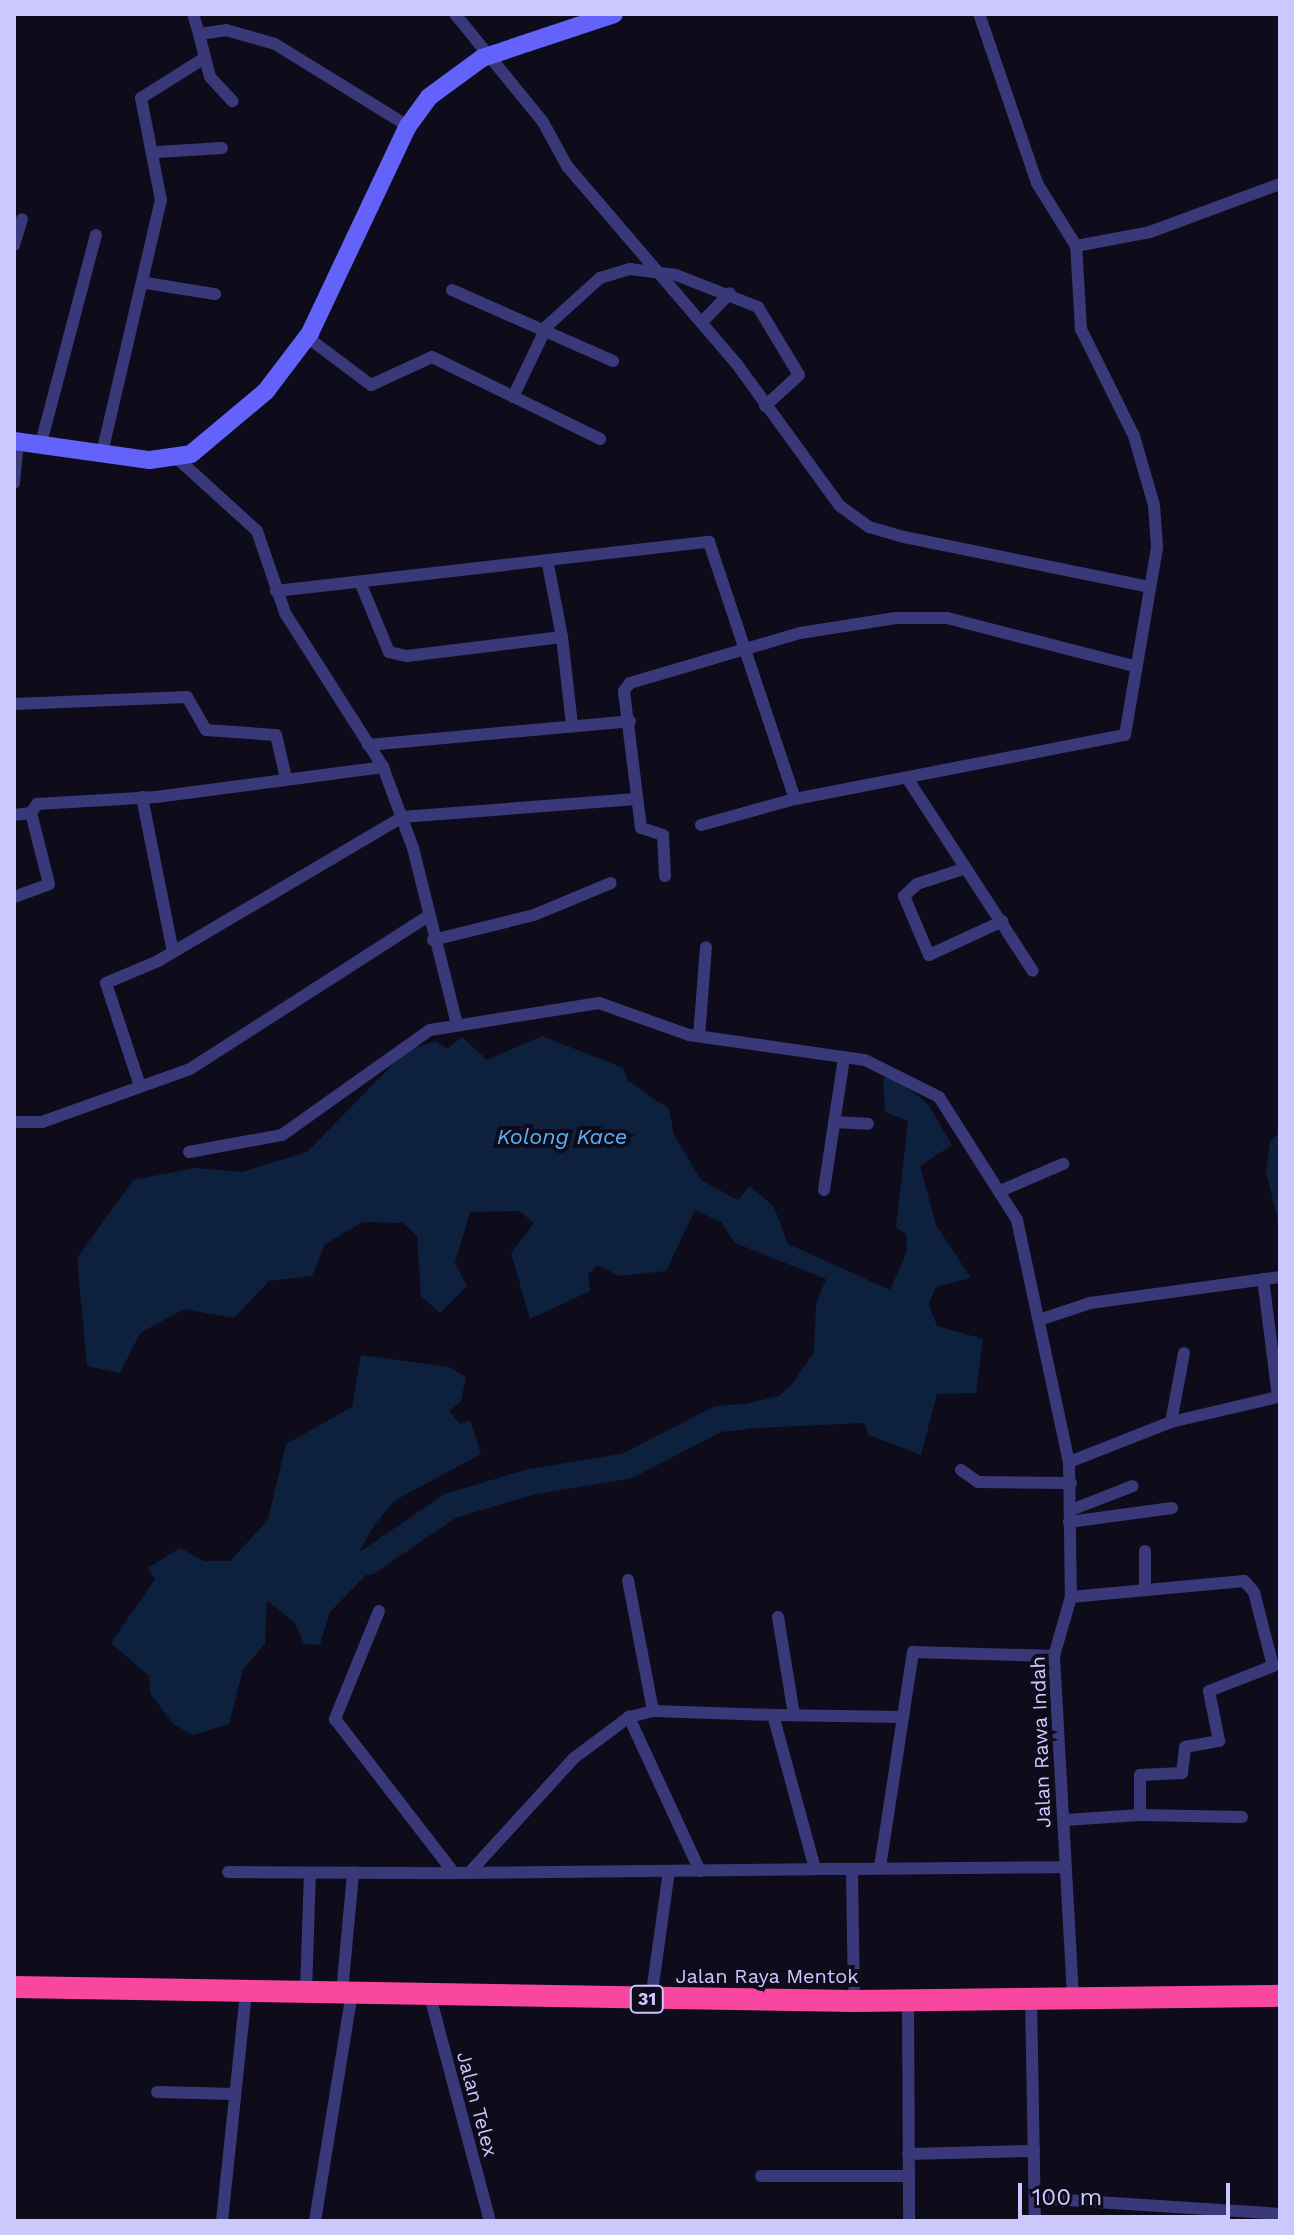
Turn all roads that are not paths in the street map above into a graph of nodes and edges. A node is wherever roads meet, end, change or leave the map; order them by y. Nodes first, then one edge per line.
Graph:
1 (193, 14) edge
2 (455, 14) edge
3 (979, 14) edge
4 (610, 15) edge
5 (199, 34) junction
6 (491, 55) junction
7 (203, 59) junction
8 (232, 101) dead end
9 (408, 126) junction
10 (222, 148) dead end
11 (157, 152) junction
12 (1280, 184) edge
13 (22, 219) dead end
14 (96, 235) dead end
15 (14, 245) edge
16 (1076, 246) junction
17 (658, 273) junction
18 (146, 283) junction
19 (452, 290) dead end
20 (730, 293) junction
21 (215, 294) dead end
22 (702, 322) junction
23 (544, 332) junction
24 (307, 337) junction
25 (613, 361) dead end
26 (513, 397) junction
27 (765, 406) junction
28 (600, 439) dead end
29 (16, 441) edge
30 (41, 443) junction
31 (102, 453) junction
32 (179, 460) junction
33 (14, 483) edge
34 (548, 564) junction
35 (360, 582) junction
36 (1149, 587) junction
37 (276, 591) junction
38 (562, 637) junction
39 (746, 648) junction
40 (1134, 666) junction
41 (14, 704) edge
42 (630, 721) junction
43 (572, 725) junction
44 (368, 745) junction
45 (383, 767) junction
46 (286, 778) junction
47 (907, 778) junction
48 (142, 797) junction
49 (636, 799) junction
50 (795, 799) junction
51 (31, 813) junction
52 (14, 815) edge
53 (402, 817) junction
54 (701, 825) dead end
55 (966, 868) junction
56 (665, 876) dead end
57 (611, 883) dead end
58 (14, 897) edge
59 (427, 917) junction
60 (1003, 921) junction
61 (433, 940) junction
62 (706, 947) dead end
63 (173, 952) junction
64 (1033, 971) dead end
65 (457, 1025) junction
66 (699, 1036) junction
67 (844, 1057) junction
68 (140, 1086) junction
69 (14, 1122) edge
70 (834, 1122) junction
71 (868, 1124) dead end
72 (189, 1152) dead end
73 (1063, 1164) dead end
74 (824, 1190) dead end
75 (1000, 1191) junction
76 (1280, 1277) edge
77 (1263, 1279) junction
78 (1039, 1320) junction
79 (1184, 1353) dead end
80 (1171, 1422) junction
81 (1069, 1462) junction
82 (961, 1470) dead end
83 (1071, 1483) junction
84 (1133, 1486) dead end
85 (1172, 1508) dead end
86 (1070, 1516) junction
87 (1145, 1551) dead end
88 (628, 1580) dead end
89 (1145, 1586) junction
90 (1071, 1597) junction
91 (379, 1611) dead end
92 (778, 1617) dead end
93 (1054, 1656) junction
94 (653, 1711) junction
95 (773, 1715) junction
96 (794, 1715) junction
97 (629, 1717) junction
98 (903, 1717) junction
99 (1140, 1815) junction
100 (1242, 1817) dead end
101 (1065, 1820) junction
102 (880, 1867) junction
103 (1065, 1867) junction
104 (815, 1869) junction
105 (852, 1869) junction
106 (669, 1871) junction
107 (700, 1871) junction
108 (228, 1872) dead end
109 (353, 1873) junction
110 (454, 1873) junction
111 (469, 1873) junction
112 (310, 1874) junction
113 (14, 1987) edge
114 (306, 1992) junction
115 (347, 1993) junction
116 (246, 1994) junction
117 (430, 1996) junction
118 (1031, 1996) junction
119 (1280, 1996) edge
120 (1073, 1997) junction
121 (651, 1999) junction
122 (908, 2000) junction
123 (854, 2001) junction
124 (157, 2092) dead end
125 (235, 2094) junction
126 (1034, 2151) junction
127 (908, 2154) junction
128 (761, 2176) dead end
129 (908, 2176) junction
130 (1035, 2198) junction
131 (1280, 2214) edge
132 (222, 2221) edge
133 (315, 2221) edge
134 (490, 2221) edge
135 (909, 2221) edge
136 (1035, 2221) edge

1 - 5 street
2 - 6 street
3 - 16 street
4 - 6 street
5 - 7 street
5 - 9 street
6 - 9 street
6 - 17 street
7 - 8 street
7 - 11 street
9 - 24 street
10 - 11 street
11 - 18 street
12 - 16 street
13 - 15 street
14 - 30 street
16 - 36 street
17 - 20 street
17 - 22 street
17 - 23 street
18 - 21 street
18 - 31 street
19 - 23 street
20 - 22 street
20 - 27 street
22 - 27 street
23 - 25 street
23 - 26 street
24 - 26 street
24 - 32 street
26 - 28 street
27 - 36 street
29 - 30 street
29 - 33 street
30 - 31 street
31 - 32 street
32 - 37 street
34 - 35 street
34 - 38 street
34 - 39 street
35 - 37 street
35 - 38 street
36 - 40 street
37 - 44 street
38 - 43 street
39 - 40 street
39 - 42 street
39 - 50 street
40 - 47 street
41 - 46 street
42 - 43 street
42 - 49 street
43 - 44 street
44 - 45 street
45 - 46 street
45 - 53 street
46 - 48 street
47 - 50 street
47 - 55 street
48 - 51 street
48 - 63 street
49 - 53 street
49 - 56 street
50 - 54 street
51 - 52 street
51 - 58 street
53 - 59 street
53 - 63 street
55 - 60 street
55 - 60 street
57 - 61 street
59 - 61 street
59 - 68 street
60 - 64 street
61 - 65 street
62 - 66 street
63 - 68 street
65 - 66 street
65 - 72 street
66 - 67 street
67 - 70 street
67 - 75 street, Jalan Rawa Indah
68 - 69 street
70 - 71 street
70 - 74 street
73 - 75 street
75 - 78 street, Jalan Rawa Indah
76 - 77 street
77 - 78 street
77 - 80 street
78 - 81 street, Jalan Rawa Indah
79 - 80 street
80 - 81 street
81 - 83 street, Jalan Rawa Indah
82 - 83 street
83 - 86 street, Jalan Rawa Indah
84 - 86 street
85 - 86 street
86 - 90 street, Jalan Rawa Indah
87 - 89 street
88 - 94 street
89 - 90 street
89 - 99 street
90 - 93 street, Jalan Rawa Indah
91 - 110 street
92 - 96 street
93 - 98 street
93 - 101 street, Jalan Rawa Indah
94 - 95 street
94 - 97 street
95 - 96 street
95 - 104 street
96 - 98 street
97 - 107 street
97 - 111 street
98 - 102 street
99 - 100 street
99 - 101 street
101 - 103 street, Jalan Rawa Indah
102 - 103 street
102 - 105 street
103 - 120 street, Jalan Rawa Indah
104 - 105 street
104 - 107 street
105 - 123 street
106 - 107 street
106 - 111 street
106 - 121 street
108 - 112 street
109 - 110 street
109 - 112 street
109 - 115 street
110 - 111 street
112 - 114 street
113 - 116 highway, Jalan Raya Mentok / 31
114 - 115 highway, Jalan Raya Mentok / 31
114 - 116 highway, Jalan Raya Mentok / 31
115 - 117 highway, Jalan Raya Mentok / 31
115 - 133 street
116 - 125 street
117 - 121 highway, Jalan Raya Mentok / 31
117 - 134 street, Jalan Telex
118 - 120 highway, Jalan Raya Mentok / 31
118 - 122 highway, Jalan Raya Mentok / 31
118 - 126 street
119 - 120 highway, Jalan Raya Mentok / 31
121 - 123 highway, Jalan Raya Mentok / 31
122 - 123 highway, Jalan Raya Mentok / 31
122 - 127 street
124 - 125 street
125 - 132 street
126 - 127 street
126 - 130 street
127 - 129 street
128 - 129 street
129 - 135 street
130 - 131 street
130 - 136 street

